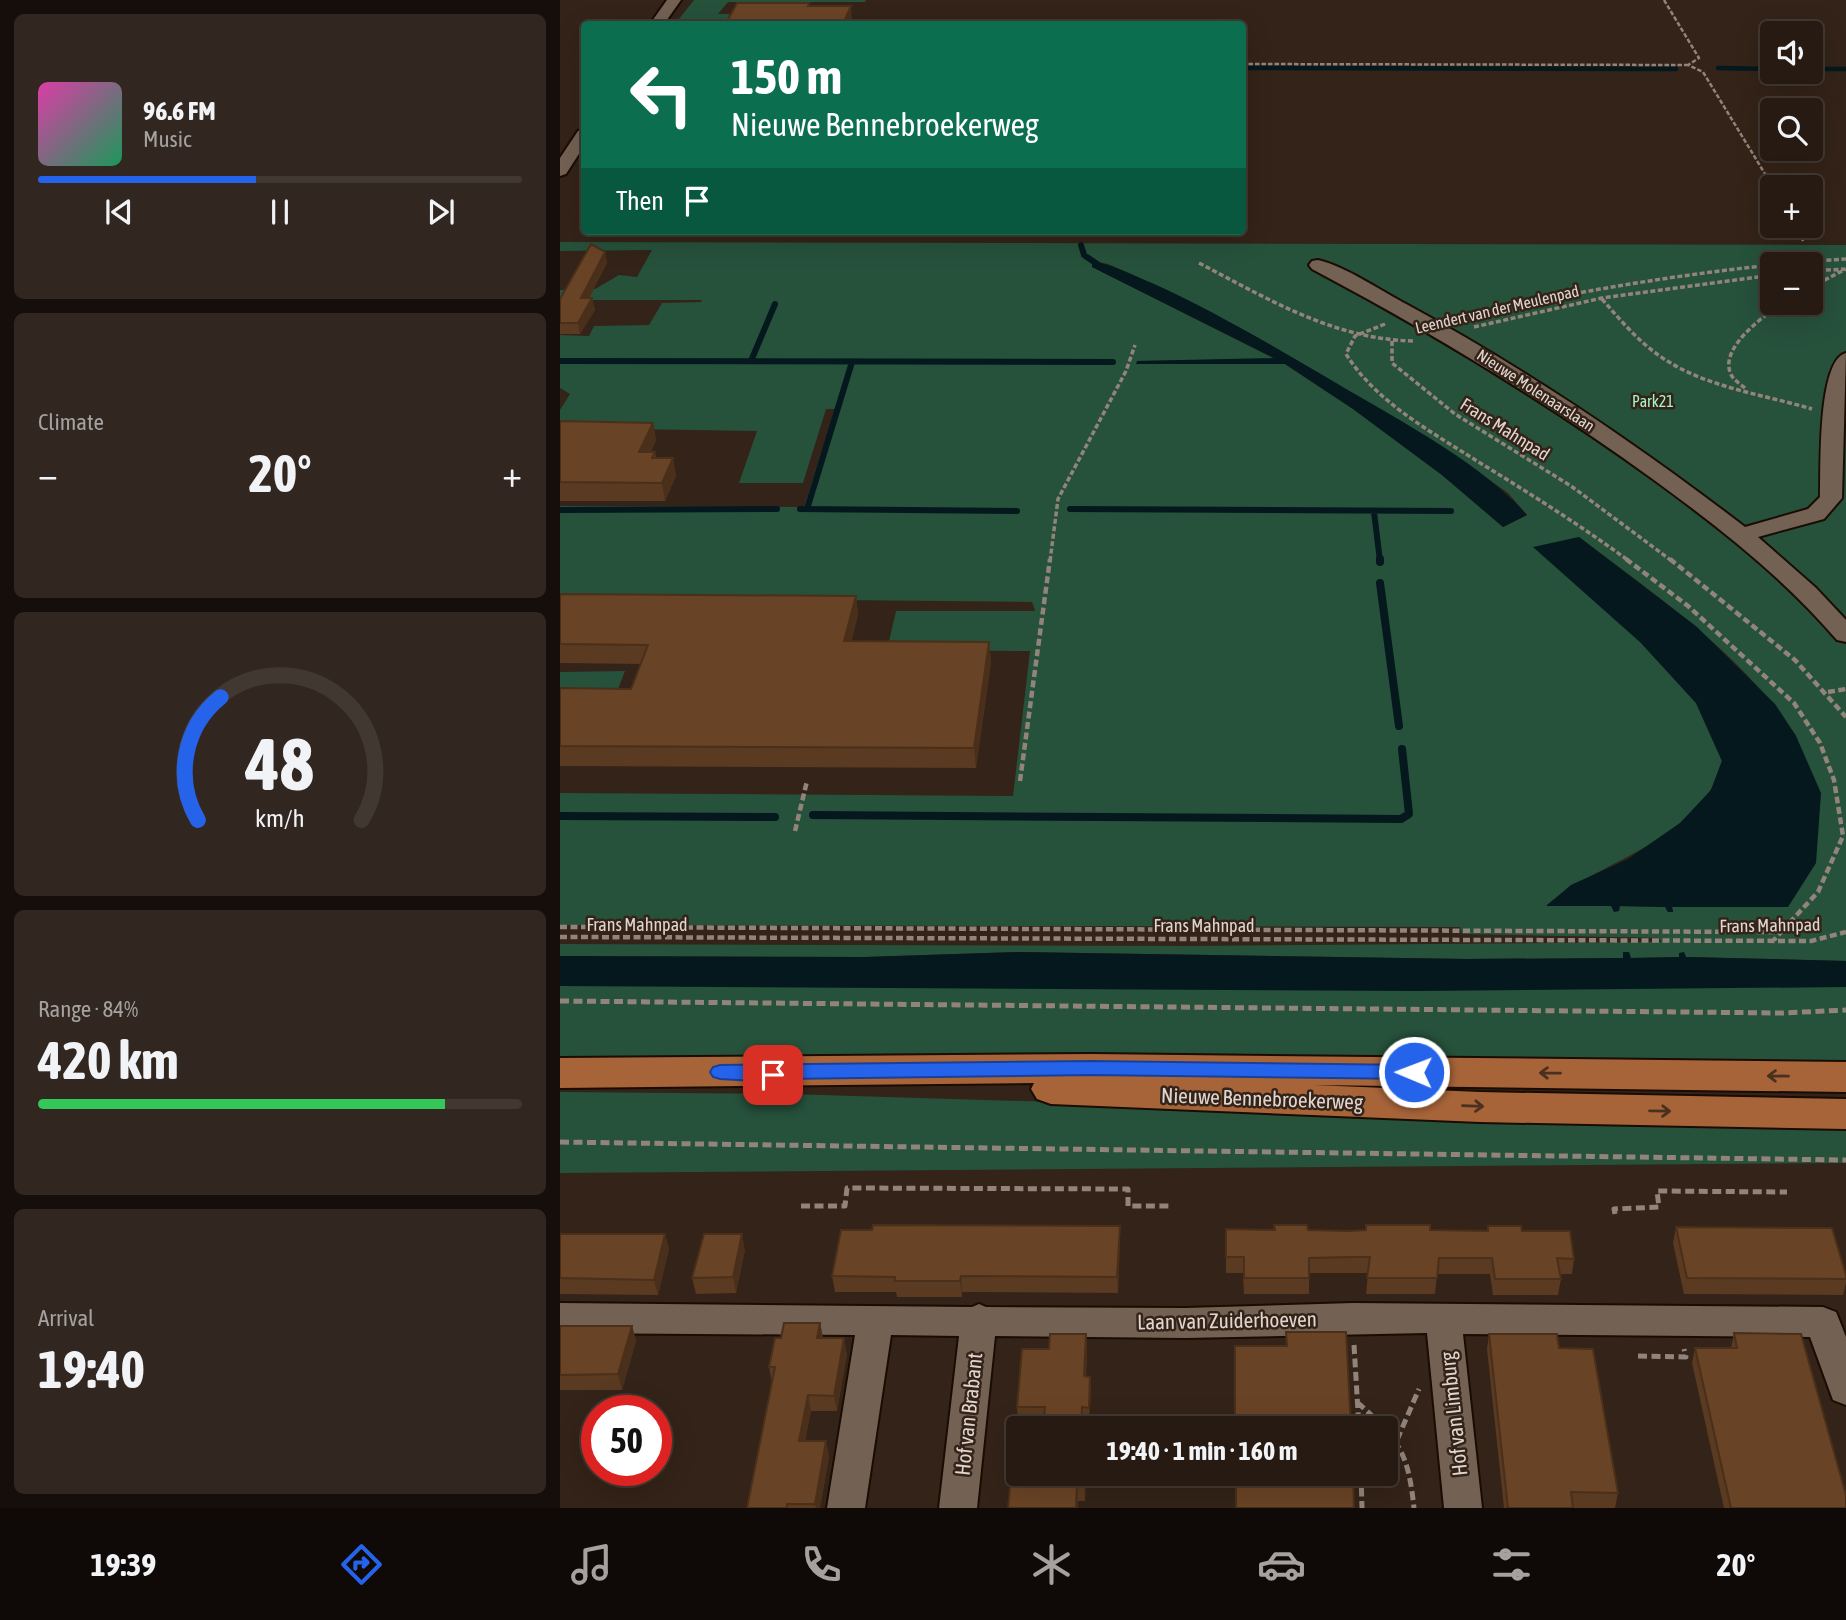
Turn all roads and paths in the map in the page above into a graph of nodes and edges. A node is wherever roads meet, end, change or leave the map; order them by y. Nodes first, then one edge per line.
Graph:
1 (674, 0) edge
2 (1664, 0) edge
3 (659, 21) edge
4 (1246, 64) edge
5 (1688, 65) junction
6 (581, 139) edge
7 (560, 171) edge
8 (1766, 175) edge
9 (1802, 238) edge
10 (1804, 242) dead end
11 (1846, 259) edge
12 (1199, 263) dead end
13 (1318, 265) dead end
14 (1846, 269) edge
15 (1823, 270) edge
16 (1760, 277) edge
17 (1823, 281) edge
18 (1602, 298) junction
19 (1768, 315) edge
20 (1424, 322) junction
21 (1447, 334) junction
22 (1355, 336) junction
23 (1392, 341) junction
24 (1135, 345) dead end
25 (1846, 359) edge
26 (1746, 389) junction
27 (1834, 416) junction
28 (1742, 534) junction
29 (1846, 635) edge
30 (1846, 689) edge
31 (1828, 692) junction
32 (1846, 718) edge
33 (807, 781) dead end
34 (1020, 781) dead end
35 (795, 831) dead end
36 (560, 927) edge
37 (1781, 932) junction
38 (1846, 932) edge
39 (560, 937) edge
40 (1774, 941) junction
41 (560, 1001) edge
42 (1846, 1010) edge
43 (720, 1072) junction
44 (560, 1073) edge
45 (1846, 1077) edge
46 (1846, 1114) edge
47 (560, 1142) edge
48 (1846, 1160) edge
49 (1787, 1192) dead end
50 (801, 1206) dead end
51 (1172, 1206) dead end
52 (1615, 1214) dead end
53 (560, 1318) edge
54 (1353, 1318) junction
55 (979, 1319) junction
56 (1444, 1320) junction
57 (875, 1321) junction
58 (1835, 1322) edge
59 (1424, 1377) dead end
60 (1846, 1389) edge
61 (1357, 1402) junction
62 (1358, 1416) edge
63 (1372, 1416) edge
64 (1398, 1437) edge
65 (1398, 1442) edge
66 (1361, 1486) edge
67 (846, 1508) edge
68 (958, 1508) edge
69 (1362, 1508) edge
70 (1414, 1508) edge
71 (1463, 1508) edge

1 - 3 street
2 - 5 path
4 - 5 path
5 - 8 path
6 - 7 street
9 - 10 path
11 - 20 path
12 - 22 path, Leendert van der Meulenpad
13 - 20 street, Nieuwe Molenaarslaan
14 - 15 path
14 - 17 path
16 - 18 path, Leendert van der Meulenpad
18 - 21 path, Leendert van der Meulenpad
18 - 26 path
19 - 26 path
20 - 21 street, Nieuwe Molenaarslaan
20 - 22 path
21 - 23 path, Leendert van der Meulenpad
21 - 28 street, Nieuwe Molenaarslaan
22 - 23 path, Leendert van der Meulenpad
22 - 37 path
23 - 31 path, Frans Mahnpad
24 - 34 path
25 - 27 street
26 - 27 path
27 - 28 street
28 - 29 street, Nieuwe Molenaarslaan
30 - 31 path
31 - 32 path, Frans Mahnpad
33 - 35 path
36 - 37 path
37 - 40 path
38 - 40 path, Frans Mahnpad
39 - 40 path, Frans Mahnpad
41 - 42 path
43 - 44 main road, Nieuwe Bennebroekerweg
45 -> 43 main road, Nieuwe Bennebroekerweg
43 -> 46 main road, Nieuwe Bennebroekerweg
47 - 48 path
49 - 52 path
50 - 51 path
53 - 57 street, Laan van Zuiderhoeven
54 - 55 street, Laan van Zuiderhoeven
54 - 56 street, Laan van Zuiderhoeven
54 - 61 path
55 - 57 street, Laan van Zuiderhoeven
55 - 68 street, Hof van Brabant
56 - 58 street, Laan van Zuiderhoeven
56 - 71 street, Hof van Limburg
57 - 67 street
58 - 60 street, Laan van Zuiderhoeven
59 - 64 path
61 - 62 path
61 - 63 path
65 - 70 path
66 - 69 path

